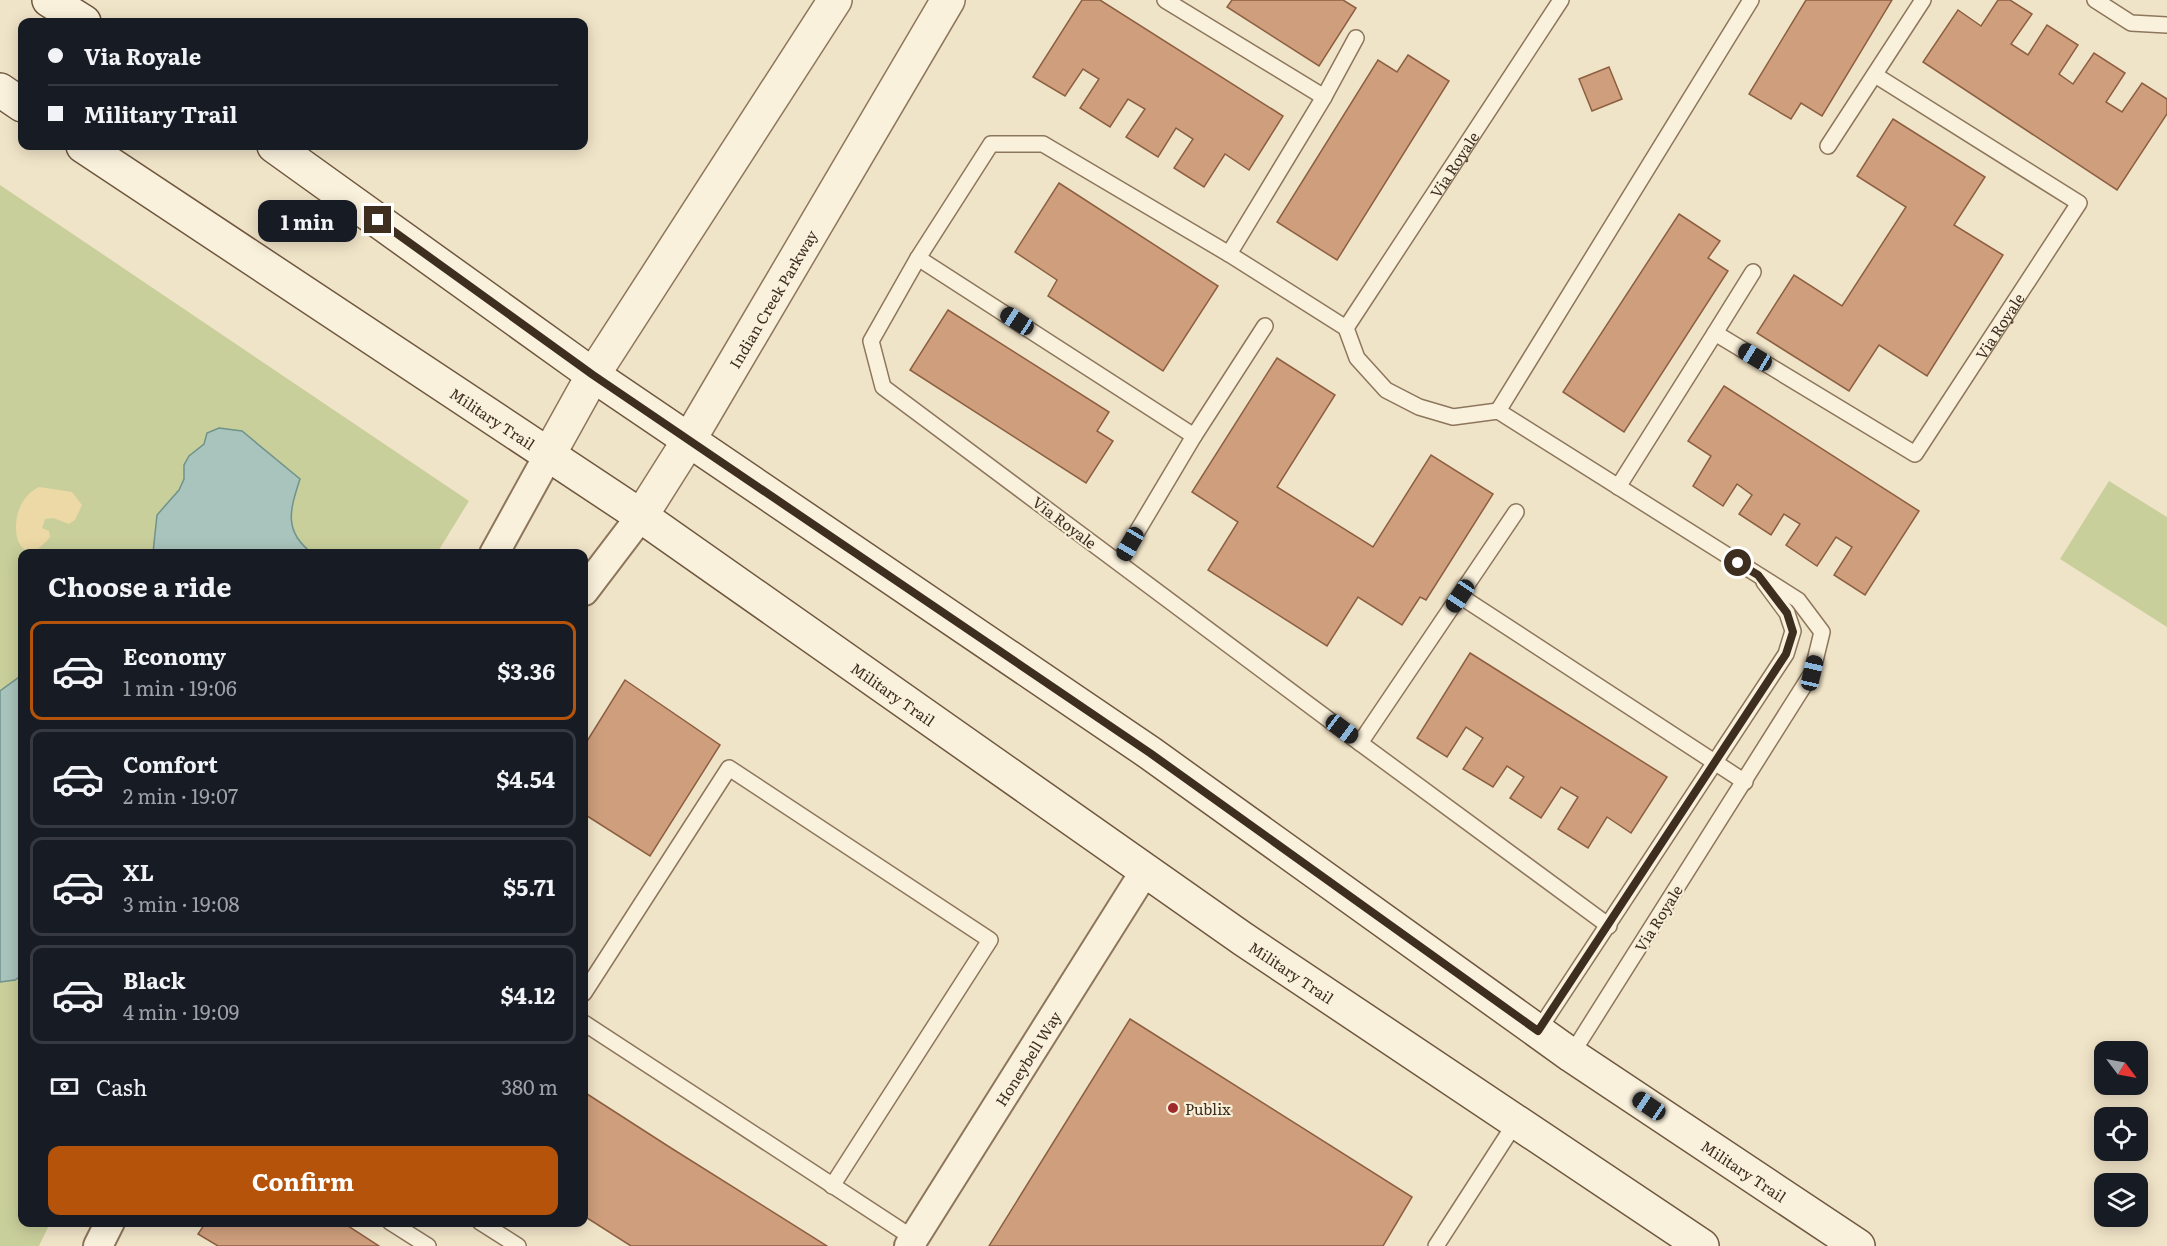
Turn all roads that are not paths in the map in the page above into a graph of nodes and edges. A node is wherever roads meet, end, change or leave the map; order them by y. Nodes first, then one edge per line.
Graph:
1 (49, 0) edge
2 (835, 0) edge
3 (948, 0) edge
4 (1165, 0) edge
5 (1561, 0) edge
6 (1751, 0) edge
7 (1923, 0) edge
8 (2095, 0) edge
9 (78, 18) edge
10 (2167, 26) edge
11 (1356, 38) dead end
12 (1875, 75) junction
13 (0, 90) edge
14 (1324, 97) junction
15 (18, 102) edge
16 (1828, 146) dead end
17 (89, 150) edge
18 (280, 150) edge
19 (1229, 254) junction
20 (918, 258) junction
21 (1753, 272) dead end
22 (1265, 326) dead end
23 (1346, 328) junction
24 (1715, 333) junction
25 (593, 375) junction
26 (1498, 411) junction
27 (1194, 436) junction
28 (689, 440) junction
29 (548, 456) junction
30 (1618, 487) junction
31 (1516, 512) dead end
32 (641, 516) junction
33 (497, 549) edge
34 (1119, 562) junction
35 (1758, 575) junction
36 (588, 586) edge
37 (1460, 596) junction
38 (1360, 743) junction
39 (1715, 762) junction
40 (1745, 782) junction
41 (1144, 871) junction
42 (1609, 926) junction
43 (588, 987) edge
44 (588, 1026) edge
45 (1538, 1031) junction
46 (1571, 1055) junction
47 (1516, 1122) junction
48 (832, 1186) junction
49 (398, 1227) edge
50 (488, 1227) edge
51 (911, 1242) edge
52 (428, 1246) edge
53 (518, 1246) edge
54 (1436, 1246) edge
55 (1702, 1246) edge
56 (1858, 1246) edge

1 - 9 main road
2 - 25 main road
3 - 28 main road, Indian Creek Parkway
4 - 14 lane
5 - 23 lane, Via Royale
6 - 26 lane
7 - 12 lane
8 - 10 lane
11 - 14 lane
12 - 16 lane
12 - 24 lane, Via Royale
13 - 15 main road
14 - 19 lane
17 - 29 main road, Military Trail
18 - 25 main road, Military Trail
19 - 20 lane, Via Royale
19 - 23 lane, Via Royale
20 - 27 lane
20 - 34 lane, Via Royale
21 - 24 lane
22 - 27 lane
23 - 26 lane
24 - 30 lane
25 - 28 main road, Military Trail
25 - 29 main road
26 - 30 lane, Via Royale
27 - 34 lane
28 - 32 main road, Indian Creek Parkway
28 - 45 main road, Military Trail
29 - 32 main road, Military Trail
29 - 33 street
30 - 35 lane, Via Royale
31 - 37 lane
32 - 36 street, Indian Creek Parkway
32 - 41 main road, Military Trail
34 - 38 lane, Via Royale
35 - 39 lane, Via Royale
35 - 40 lane, Via Royale
37 - 38 lane
37 - 39 lane
38 - 42 lane, Via Royale
39 - 40 lane
39 - 42 lane, Via Royale
40 - 46 lane, Via Royale
41 - 47 main road, Military Trail
41 - 51 street, Honeybell Way
42 - 45 lane, Via Royale
43 - 48 lane
44 - 48 lane
45 - 46 main road, Military Trail
46 - 56 main road, Military Trail
47 - 54 lane
47 - 55 main road, Military Trail
48 - 51 lane
49 - 52 lane
50 - 53 lane

